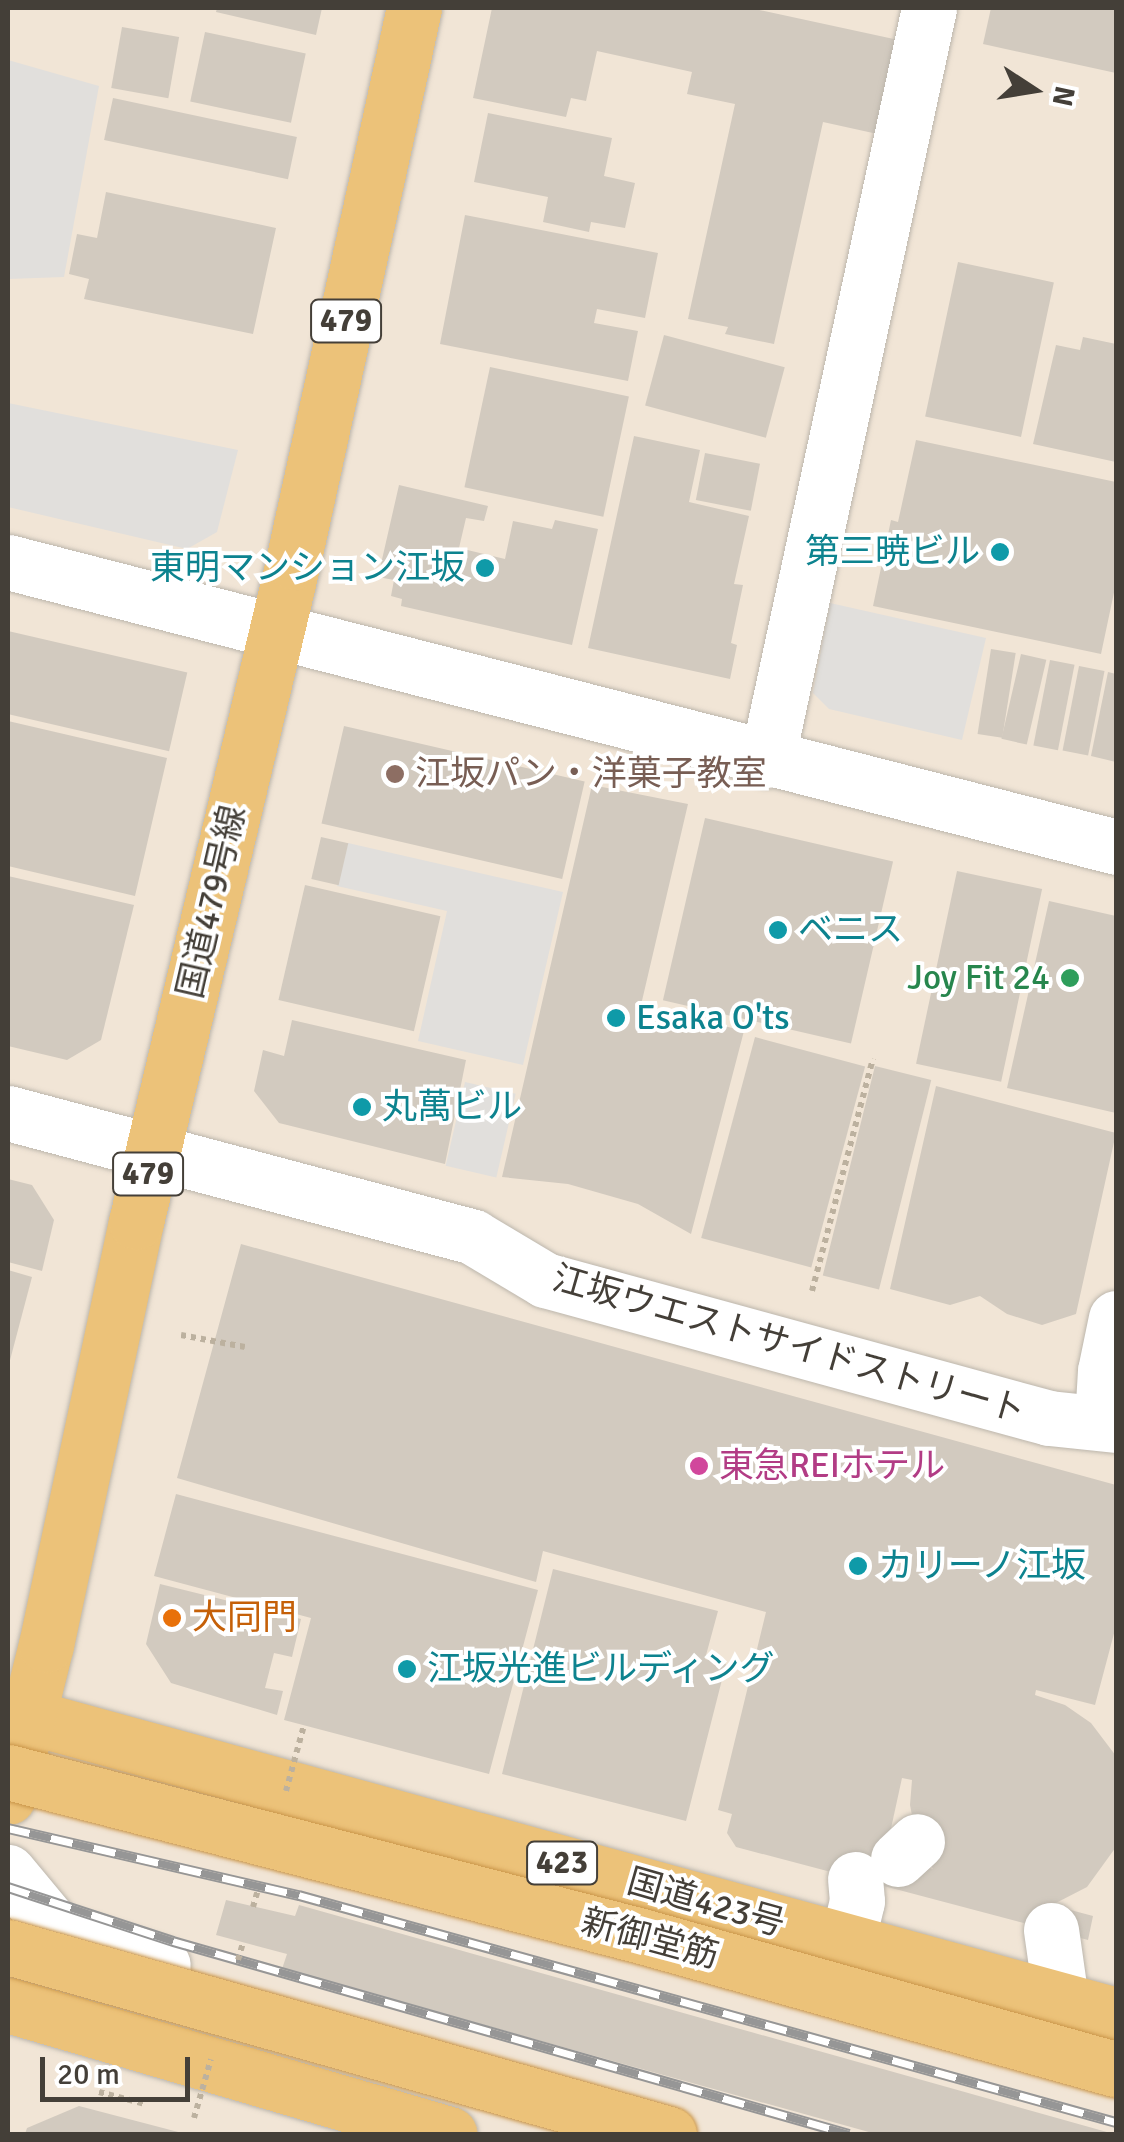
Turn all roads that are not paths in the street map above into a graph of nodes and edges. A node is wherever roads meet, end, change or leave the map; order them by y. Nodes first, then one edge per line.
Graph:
1 (414, 8) edge
2 (929, 8) edge
3 (8, 562) edge
4 (276, 633) junction
5 (766, 760) junction
6 (1116, 847) edge
7 (8, 1113) edge
8 (154, 1150) junction
9 (1116, 1318) edge
10 (1109, 1422) edge
11 (18, 1713) edge
12 (8, 1772) edge
13 (8, 1797) edge
14 (8, 1872) edge
15 (1051, 1930) dead end
16 (8, 1946) edge
17 (1061, 2000) junction
18 (8, 2005) edge
19 (1116, 2016) edge
20 (1116, 2069) edge
21 (435, 2130) edge
22 (669, 2134) edge

1 - 4 highway, 国道479号線 / 479
2 - 5 street
3 - 4 street
4 - 5 street
4 - 8 highway, 国道479号線 / 479
5 - 6 street
7 - 8 street, 江坂ウエストサイドストリート
8 - 10 street, 江坂ウエストサイドストリート
8 - 11 highway, 国道479号線 / 479
9 - 10 street
11 - 13 highway, 国道479号線 / 479
11 - 17 highway, 国道423号 / 423
12 - 20 highway, 新御堂筋 / 423, bridge
14 - 21 street
15 - 17 street
16 - 22 highway, bridge
17 - 19 highway, 国道423号 / 423
18 - 21 highway

